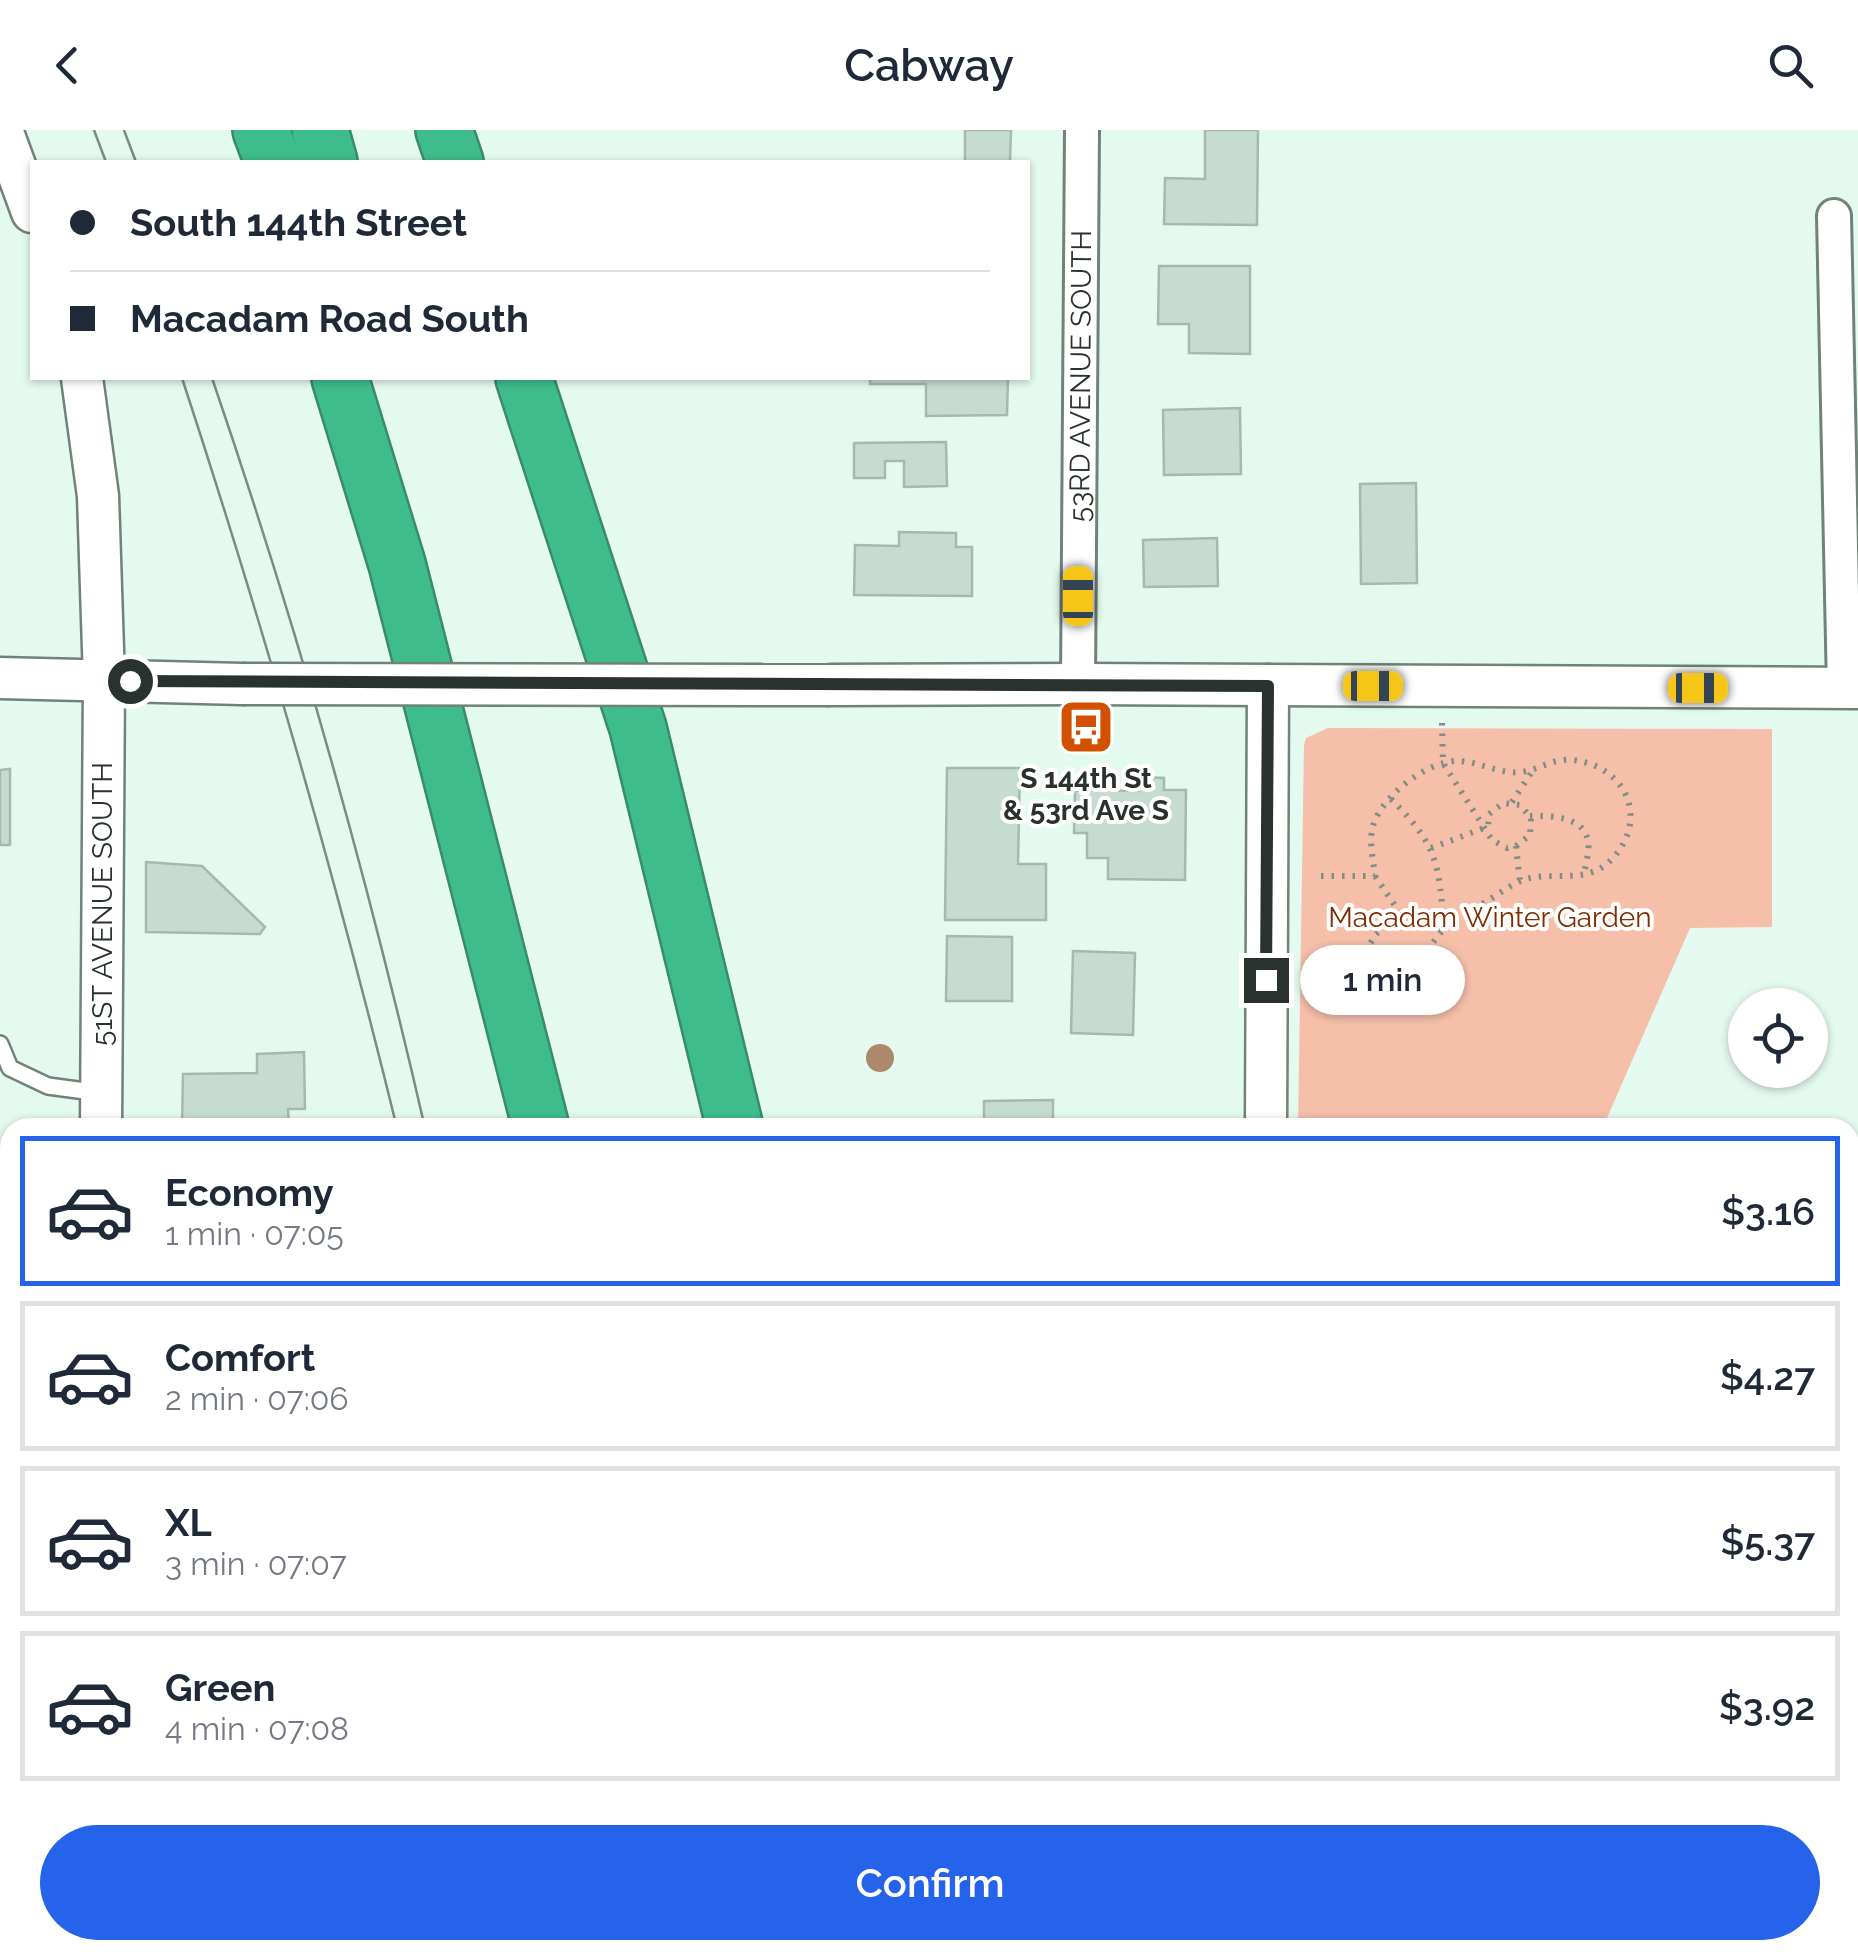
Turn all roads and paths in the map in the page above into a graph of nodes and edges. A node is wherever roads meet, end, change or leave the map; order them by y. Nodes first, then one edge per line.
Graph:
1 (2, 130) edge
2 (262, 130) edge
3 (320, 130) edge
4 (444, 130) edge
5 (1082, 130) edge
6 (272, 160) edge
7 (328, 160) edge
8 (454, 160) edge
9 (30, 207) edge
10 (1834, 216) dead end
11 (82, 380) edge
12 (341, 380) edge
13 (366, 380) edge
14 (525, 380) edge
15 (397, 564) junction
16 (0, 678) edge
17 (104, 680) junction
18 (1078, 684) junction
19 (1268, 686) junction
20 (1851, 689) edge
21 (1442, 721) dead end
22 (1443, 763) junction
23 (1534, 768) junction
24 (1391, 799) junction
25 (1512, 802) junction
26 (1530, 816) junction
27 (1486, 830) junction
28 (1516, 846) junction
29 (1431, 848) junction
30 (1321, 876) dead end
31 (1375, 876) junction
32 (1584, 877) junction
33 (1520, 882) junction
34 (1400, 914) junction
35 (1444, 928) junction
36 (0, 1044) edge
37 (101, 1110) edge
38 (538, 1118) edge
39 (733, 1118) edge
40 (1266, 1118) edge

1 - 9 street
2 - 6 highway
3 - 7 highway
4 - 8 highway
5 - 18 street, 53RD AVENUE SOUTH
10 - 20 street
11 - 17 street, 51ST AVENUE SOUTH
12 - 15 highway
13 - 15 highway
14 - 39 highway
15 - 38 highway
16 - 17 street
17 - 18 street, bridge
17 - 37 street, 51ST AVENUE SOUTH
18 - 19 street
19 - 20 street
19 - 40 street
21 - 22 path
22 - 23 path
22 - 24 path
22 - 27 path
23 - 25 path
23 - 32 path
24 - 29 path
24 - 31 path
25 - 26 path
25 - 27 path
26 - 28 path
26 - 32 path
27 - 28 path
27 - 29 path
28 - 33 path
29 - 35 path
30 - 31 path
31 - 34 path
32 - 33 path
33 - 35 path
34 - 35 path
34 - 35 path
36 - 37 lane

